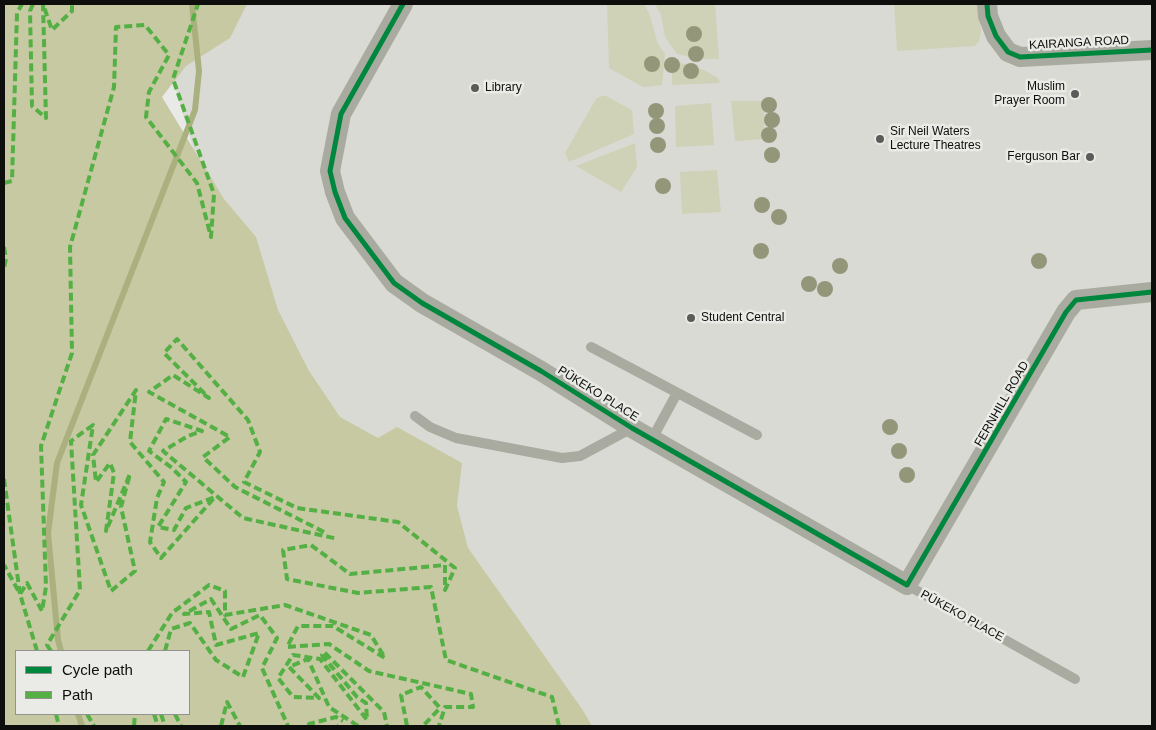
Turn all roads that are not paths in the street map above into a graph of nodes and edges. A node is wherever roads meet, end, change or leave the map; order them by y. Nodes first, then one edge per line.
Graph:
1 (403, 4) edge
2 (987, 4) edge
3 (1152, 50) edge
4 (1152, 292) edge
5 (591, 347) dead end
6 (677, 393) junction
7 (415, 416) dead end
8 (632, 428) junction
9 (757, 435) dead end
10 (652, 439) junction
11 (907, 585) junction
12 (1075, 679) dead end

1 - 8 street, PŪKEKO PLACE
2 - 3 street, KAIRANGA ROAD
4 - 11 street, FERNHILL ROAD
5 - 6 lane
6 - 9 lane
6 - 10 lane
7 - 8 lane
8 - 10 street, PŪKEKO PLACE
10 - 11 street, PŪKEKO PLACE
11 - 12 lane, PŪKEKO PLACE

